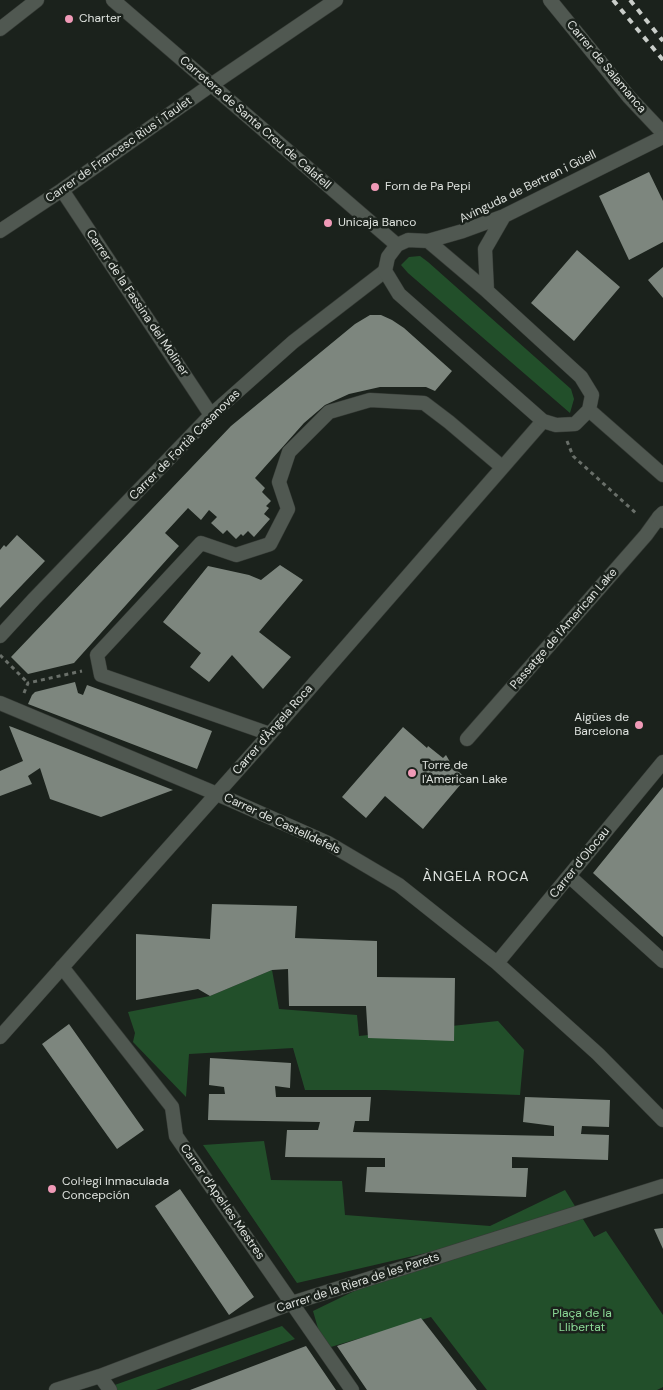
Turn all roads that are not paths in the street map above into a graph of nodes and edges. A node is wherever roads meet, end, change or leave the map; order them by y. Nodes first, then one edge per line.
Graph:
1 (37, 0) edge
2 (113, 0) edge
3 (336, 0) edge
4 (550, 0) edge
5 (0, 29) edge
6 (211, 85) junction
7 (663, 135) edge
8 (62, 190) junction
9 (504, 216) junction
10 (0, 231) edge
11 (428, 241) junction
12 (397, 245) junction
13 (385, 271) junction
14 (487, 291) junction
15 (589, 410) junction
16 (211, 415) junction
17 (543, 421) junction
18 (502, 468) junction
19 (663, 475) edge
20 (659, 519) edge
21 (0, 636) edge
22 (0, 703) edge
23 (270, 734) junction
24 (467, 740) dead end
25 (663, 762) edge
26 (217, 794) junction
27 (569, 876) junction
28 (663, 961) edge
29 (497, 964) junction
30 (62, 967) junction
31 (0, 1037) edge
32 (663, 1120) edge
33 (663, 1186) edge
34 (292, 1303) junction
35 (100, 1376) junction
36 (56, 1390) edge
37 (110, 1390) edge
38 (352, 1390) edge

1 - 5 street
2 - 6 street, Carretera de Santa Creu de Calafell
3 - 6 street, Carrer de Francesc Rius i Taulet
4 - 7 street, Carrer de Salamanca
6 - 8 street, Carrer de Francesc Rius i Taulet
6 - 12 street, Carretera de Santa Creu de Calafell
7 - 9 street, Avinguda de Bertran i Güell
8 - 10 street, Carrer de Francesc Rius i Taulet
8 - 16 street, Carrer de la Fassina del Moliner
9 - 11 street, Avinguda de Bertran i Güell
9 - 14 street, Avinguda de Bertran i Güell
11 - 12 street
11 - 14 street
12 - 13 street
13 - 16 street, Carrer de Fortià Casanovas
13 - 17 street
14 - 15 street
15 - 17 street
15 - 19 street
16 - 21 street, Carrer de Fortià Casanovas
17 - 18 street, Carrer d'Àngela Roca
18 - 23 street, Carrer d'Àngela Roca
18 - 23 street
20 - 24 street, Passatge de l'American Lake
22 - 26 street, Carrer de Castelldefels
23 - 26 street, Carrer d'Àngela Roca
25 - 27 street, Carrer d'Olocau
26 - 29 street, Carrer de Castelldefels
26 - 30 street, Carrer d'Àngela Roca
27 - 28 street
27 - 29 street, Carrer d'Olocau
29 - 32 street, Carrer de Castelldefels
30 - 31 street, Carrer d'Àngela Roca
30 - 34 street, Carrer d'Apel·les Mestres
33 - 34 street, Carrer de la Riera de les Parets
34 - 35 street, Carrer de la Riera de les Parets
34 - 38 street, Carrer d'Apel·les Mestres
35 - 36 street, Carrer de la Riera de les Parets
35 - 37 street

